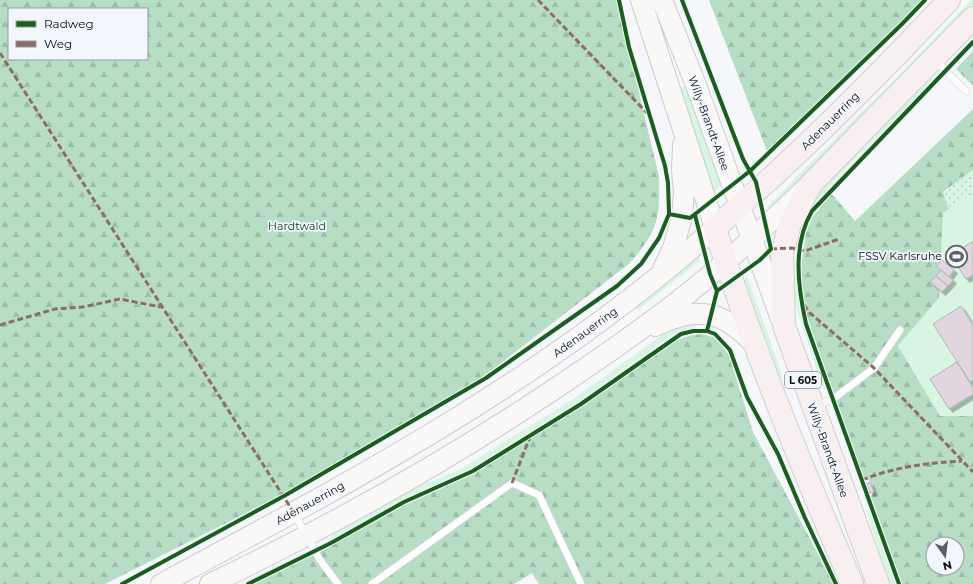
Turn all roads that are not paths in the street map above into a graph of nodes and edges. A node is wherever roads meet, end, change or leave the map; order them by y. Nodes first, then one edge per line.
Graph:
1 (641, 0) edge
2 (662, 0) edge
3 (949, 0) edge
4 (973, 18) edge
5 (934, 59) junction
6 (966, 91) dead end
7 (682, 127) junction
8 (811, 184) junction
9 (740, 206) junction
10 (715, 228) junction
11 (752, 238) junction
12 (726, 261) junction
13 (659, 276) junction
14 (784, 326) junction
15 (900, 330) dead end
16 (636, 333) junction
17 (754, 344) junction
18 (812, 407) junction
19 (294, 513) junction
20 (306, 536) junction
21 (161, 584) edge
22 (210, 584) edge
23 (338, 584) edge
24 (372, 584) edge
25 (581, 584) edge
26 (852, 584) edge
27 (878, 584) edge

1 - 7 main road
2 - 9 main road, Willy-Brandt-Allee
3 - 9 main road, Adenauerring
4 - 5 main road
5 - 6 lane
5 - 8 main road
7 - 10 main road
7 - 13 main road
8 - 11 main road
8 - 14 main road
9 - 10 main road, Adenauerring
9 - 11 main road, Willy-Brandt-Allee
10 - 12 main road, L 605
10 - 13 main road, Adenauerring
11 - 12 main road
11 - 14 main road, Willy-Brandt-Allee / L 605
12 - 16 main road
12 - 17 main road, L 605
13 - 19 main road, Adenauerring
14 - 18 main road, Willy-Brandt-Allee / L 605
15 - 18 lane
16 - 17 main road
16 - 20 main road
17 - 26 main road, L 605
18 - 27 main road, Willy-Brandt-Allee / L 605
19 - 20 lane
19 - 21 main road, Adenauerring
20 - 22 main road
20 - 23 lane
24 - 25 lane

